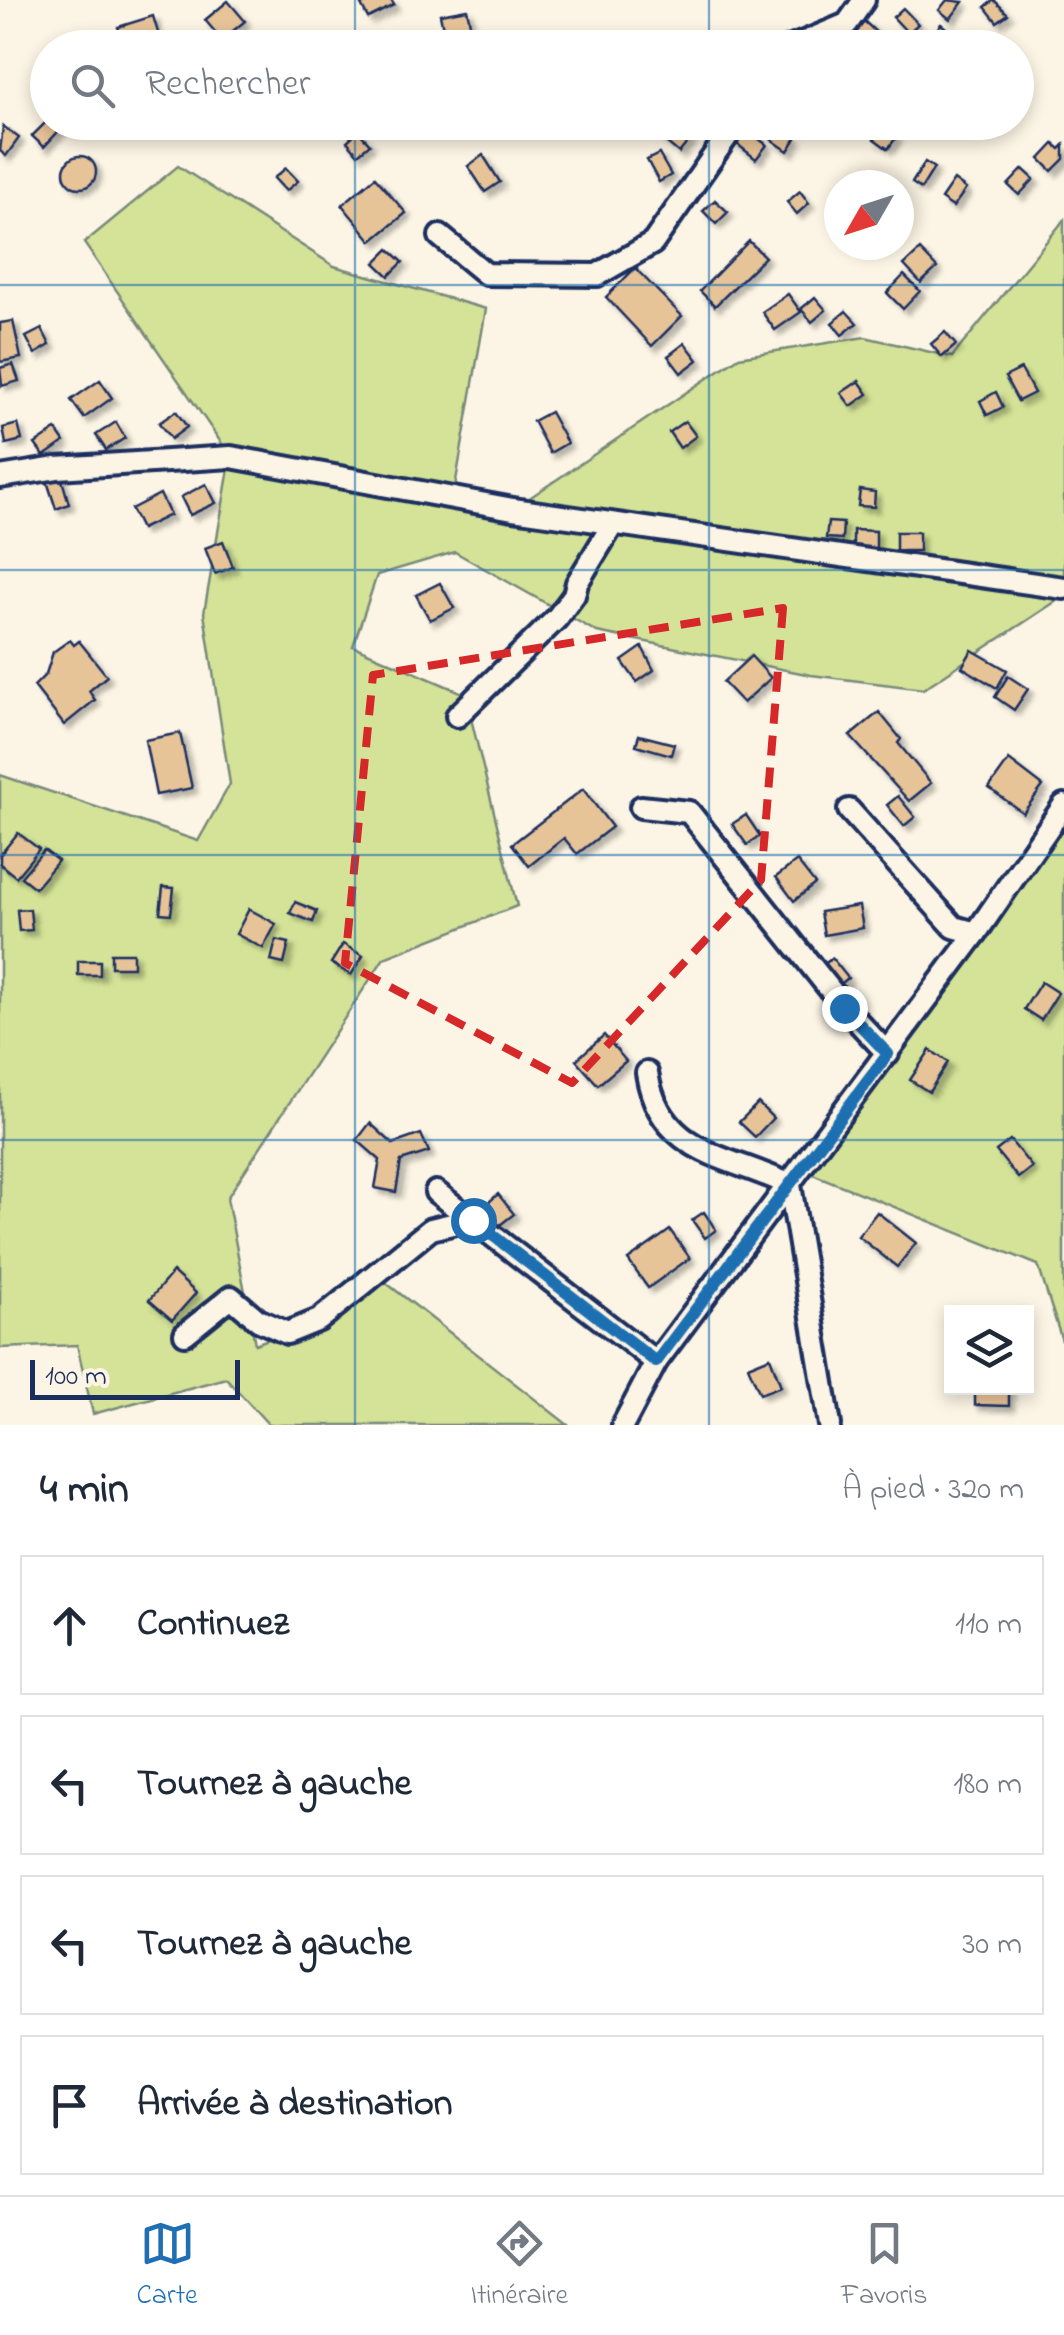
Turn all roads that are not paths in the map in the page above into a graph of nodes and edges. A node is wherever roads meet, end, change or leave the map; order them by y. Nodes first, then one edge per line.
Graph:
1 (864, 0) edge
2 (833, 30) edge
3 (724, 140) edge
4 (440, 236) dead end
5 (0, 477) edge
6 (613, 524) junction
7 (1064, 588) edge
8 (457, 716) dead end
9 (1064, 805) edge
10 (641, 807) dead end
11 (849, 810) dead end
12 (976, 933) junction
13 (888, 1054) junction
14 (647, 1074) dead end
15 (790, 1185) junction
16 (436, 1192) dead end
17 (473, 1220) junction
18 (186, 1334) dead end
19 (656, 1362) junction
20 (623, 1425) edge
21 (830, 1425) edge

1 - 2 street
3 - 4 street
5 - 6 street
6 - 7 street
6 - 8 street
9 - 12 street
10 - 13 street
11 - 12 street
12 - 13 street
13 - 15 street
14 - 15 street
15 - 19 street
15 - 21 street
16 - 17 street
17 - 18 street
17 - 19 street
19 - 20 street

